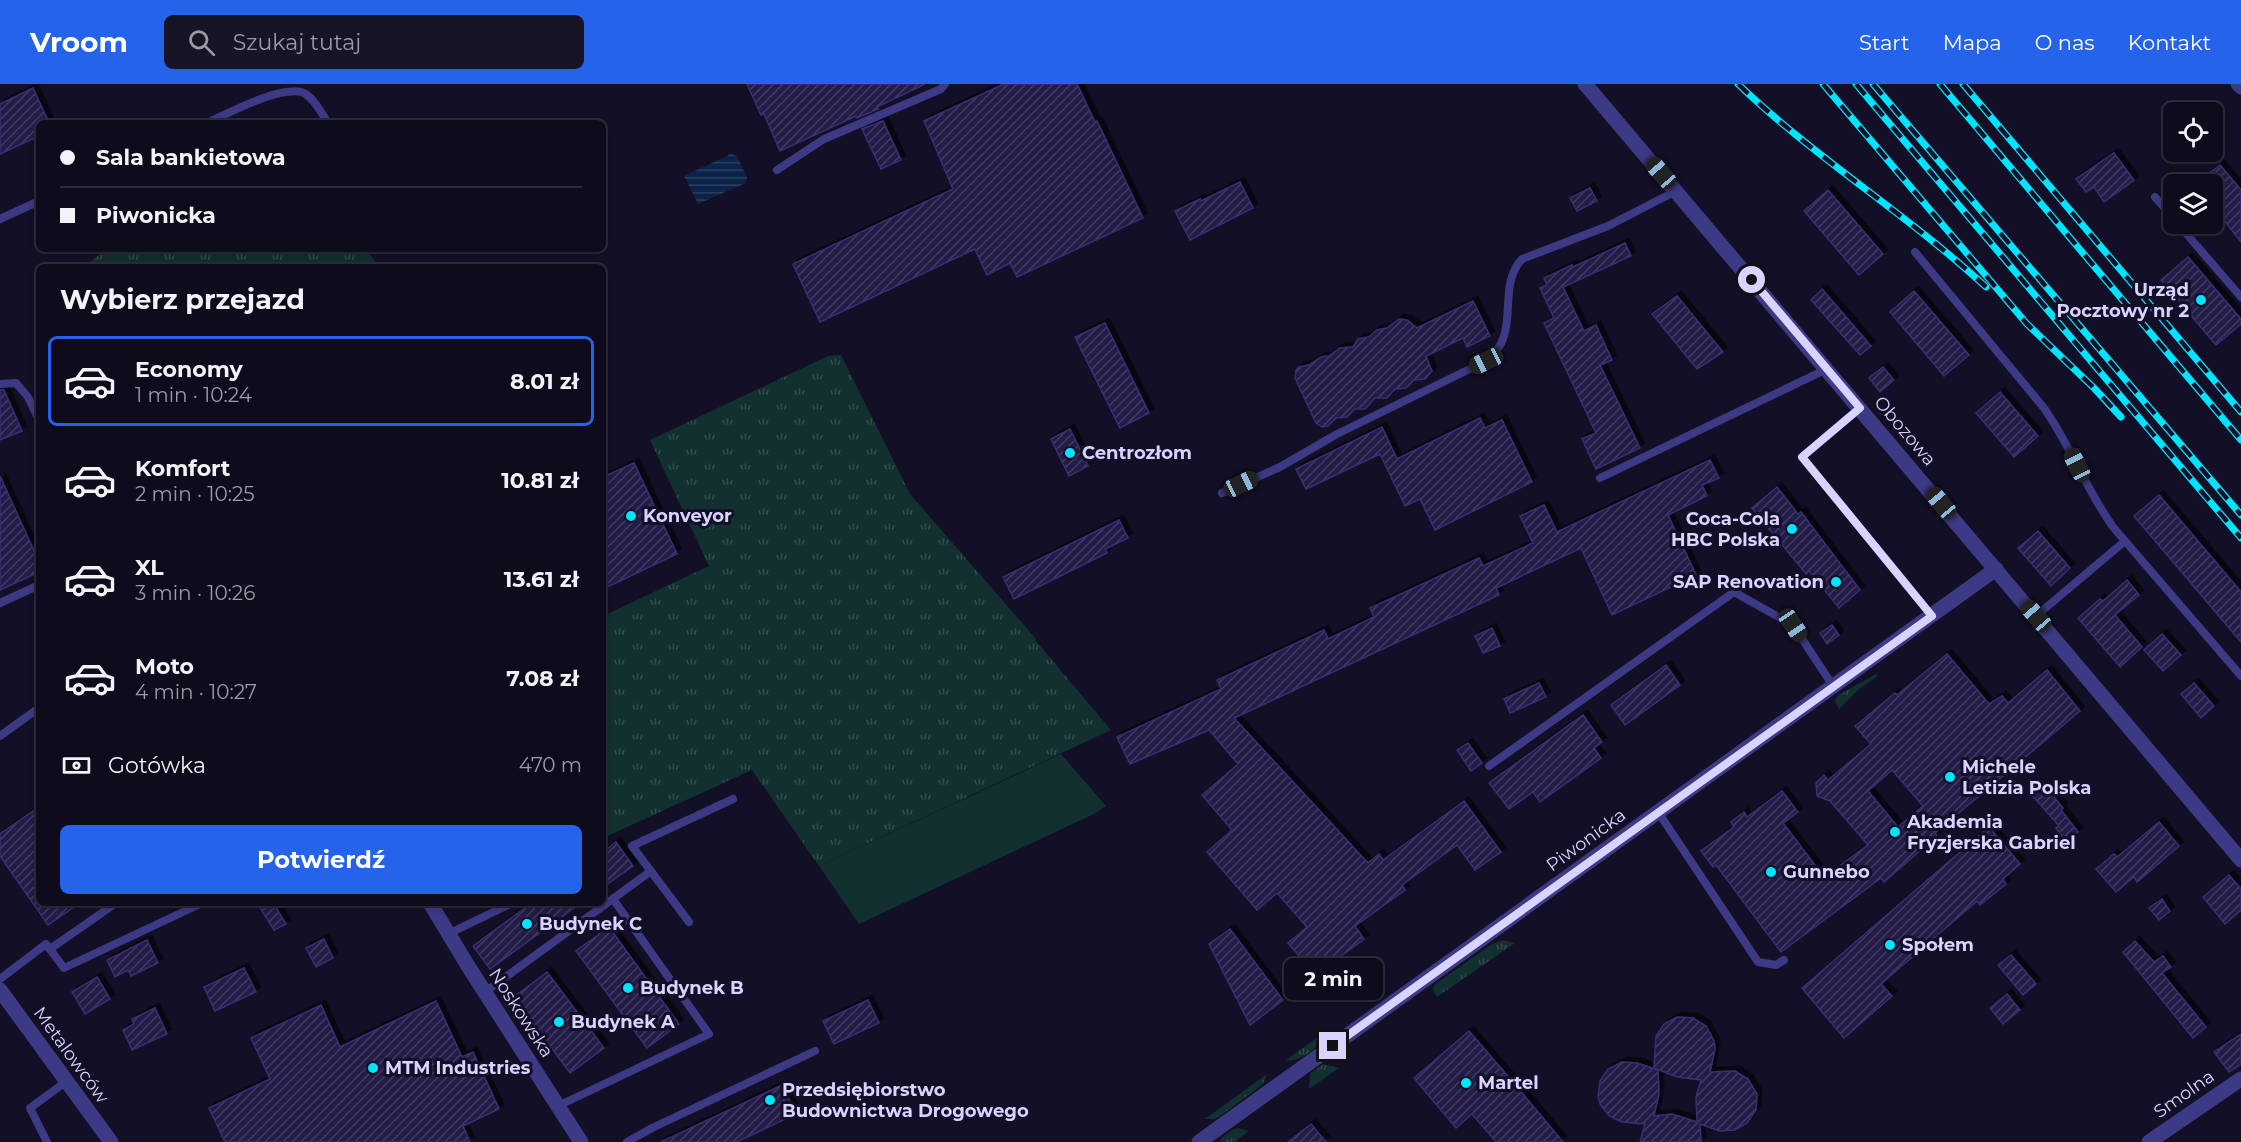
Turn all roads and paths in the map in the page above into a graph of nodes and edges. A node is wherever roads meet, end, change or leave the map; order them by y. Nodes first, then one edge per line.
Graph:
1 (945, 84) edge
2 (1585, 84) edge
3 (214, 120) edge
4 (325, 120) edge
5 (777, 170) dead end
6 (1677, 191) junction
7 (2155, 197) dead end
8 (36, 202) edge
9 (2163, 206) edge
10 (0, 219) edge
11 (2187, 234) edge
12 (1915, 252) dead end
13 (2241, 297) edge
14 (1827, 369) junction
15 (0, 384) edge
16 (1860, 408) junction
17 (36, 414) edge
18 (1600, 478) dead end
19 (1222, 493) dead end
20 (2125, 541) junction
21 (1996, 569) junction
22 (36, 586) edge
23 (0, 603) edge
24 (1932, 616) junction
25 (2036, 616) junction
26 (2241, 676) edge
27 (1833, 686) junction
28 (36, 710) edge
29 (0, 736) edge
30 (1489, 766) dead end
31 (733, 799) dead end
32 (1658, 812) junction
33 (2241, 860) edge
34 (651, 871) junction
35 (613, 899) junction
36 (606, 904) edge
37 (112, 906) edge
38 (196, 906) edge
39 (432, 906) edge
40 (506, 906) edge
41 (603, 906) edge
42 (688, 922) dead end
43 (448, 934) junction
44 (50, 949) junction
45 (1784, 960) dead end
46 (0, 979) edge
47 (0, 990) edge
48 (485, 992) junction
49 (816, 1051) dead end
50 (2241, 1079) edge
51 (66, 1081) junction
52 (558, 1106) junction
53 (632, 1141) edge
54 (46, 1142) edge
55 (111, 1142) edge
56 (581, 1142) edge
57 (1199, 1142) edge
58 (2149, 1142) edge

1 - 5 lane
2 - 6 street, Obozowa
3 - 4 lane
6 - 14 street, Obozowa
6 - 19 lane
7 - 9 lane
8 - 10 lane
11 - 13 lane
12 - 20 lane
14 - 16 street, Obozowa
14 - 18 lane
15 - 17 lane
16 - 21 street, Obozowa
16 - 24 lane
20 - 25 lane
20 - 26 lane
21 - 24 street, Piwonicka
21 - 25 street, Obozowa
22 - 23 lane
24 - 27 street, Piwonicka
25 - 33 street, Obozowa
27 - 30 lane
27 - 32 street, Piwonicka
28 - 29 lane
31 - 34 lane
32 - 45 lane
32 - 57 street, Piwonicka
34 - 35 lane
34 - 42 lane
35 - 36 lane
35 - 52 lane
37 - 44 lane
38 - 44 lane
39 - 43 street, Noskowska
40 - 43 lane
41 - 48 lane
43 - 48 street, Noskowska
44 - 46 lane
47 - 51 street, Metalowców
48 - 52 street, Noskowska
49 - 53 lane
50 - 58 street, Smolna
51 - 54 lane
51 - 55 street, Metalowców
52 - 56 street, Noskowska

